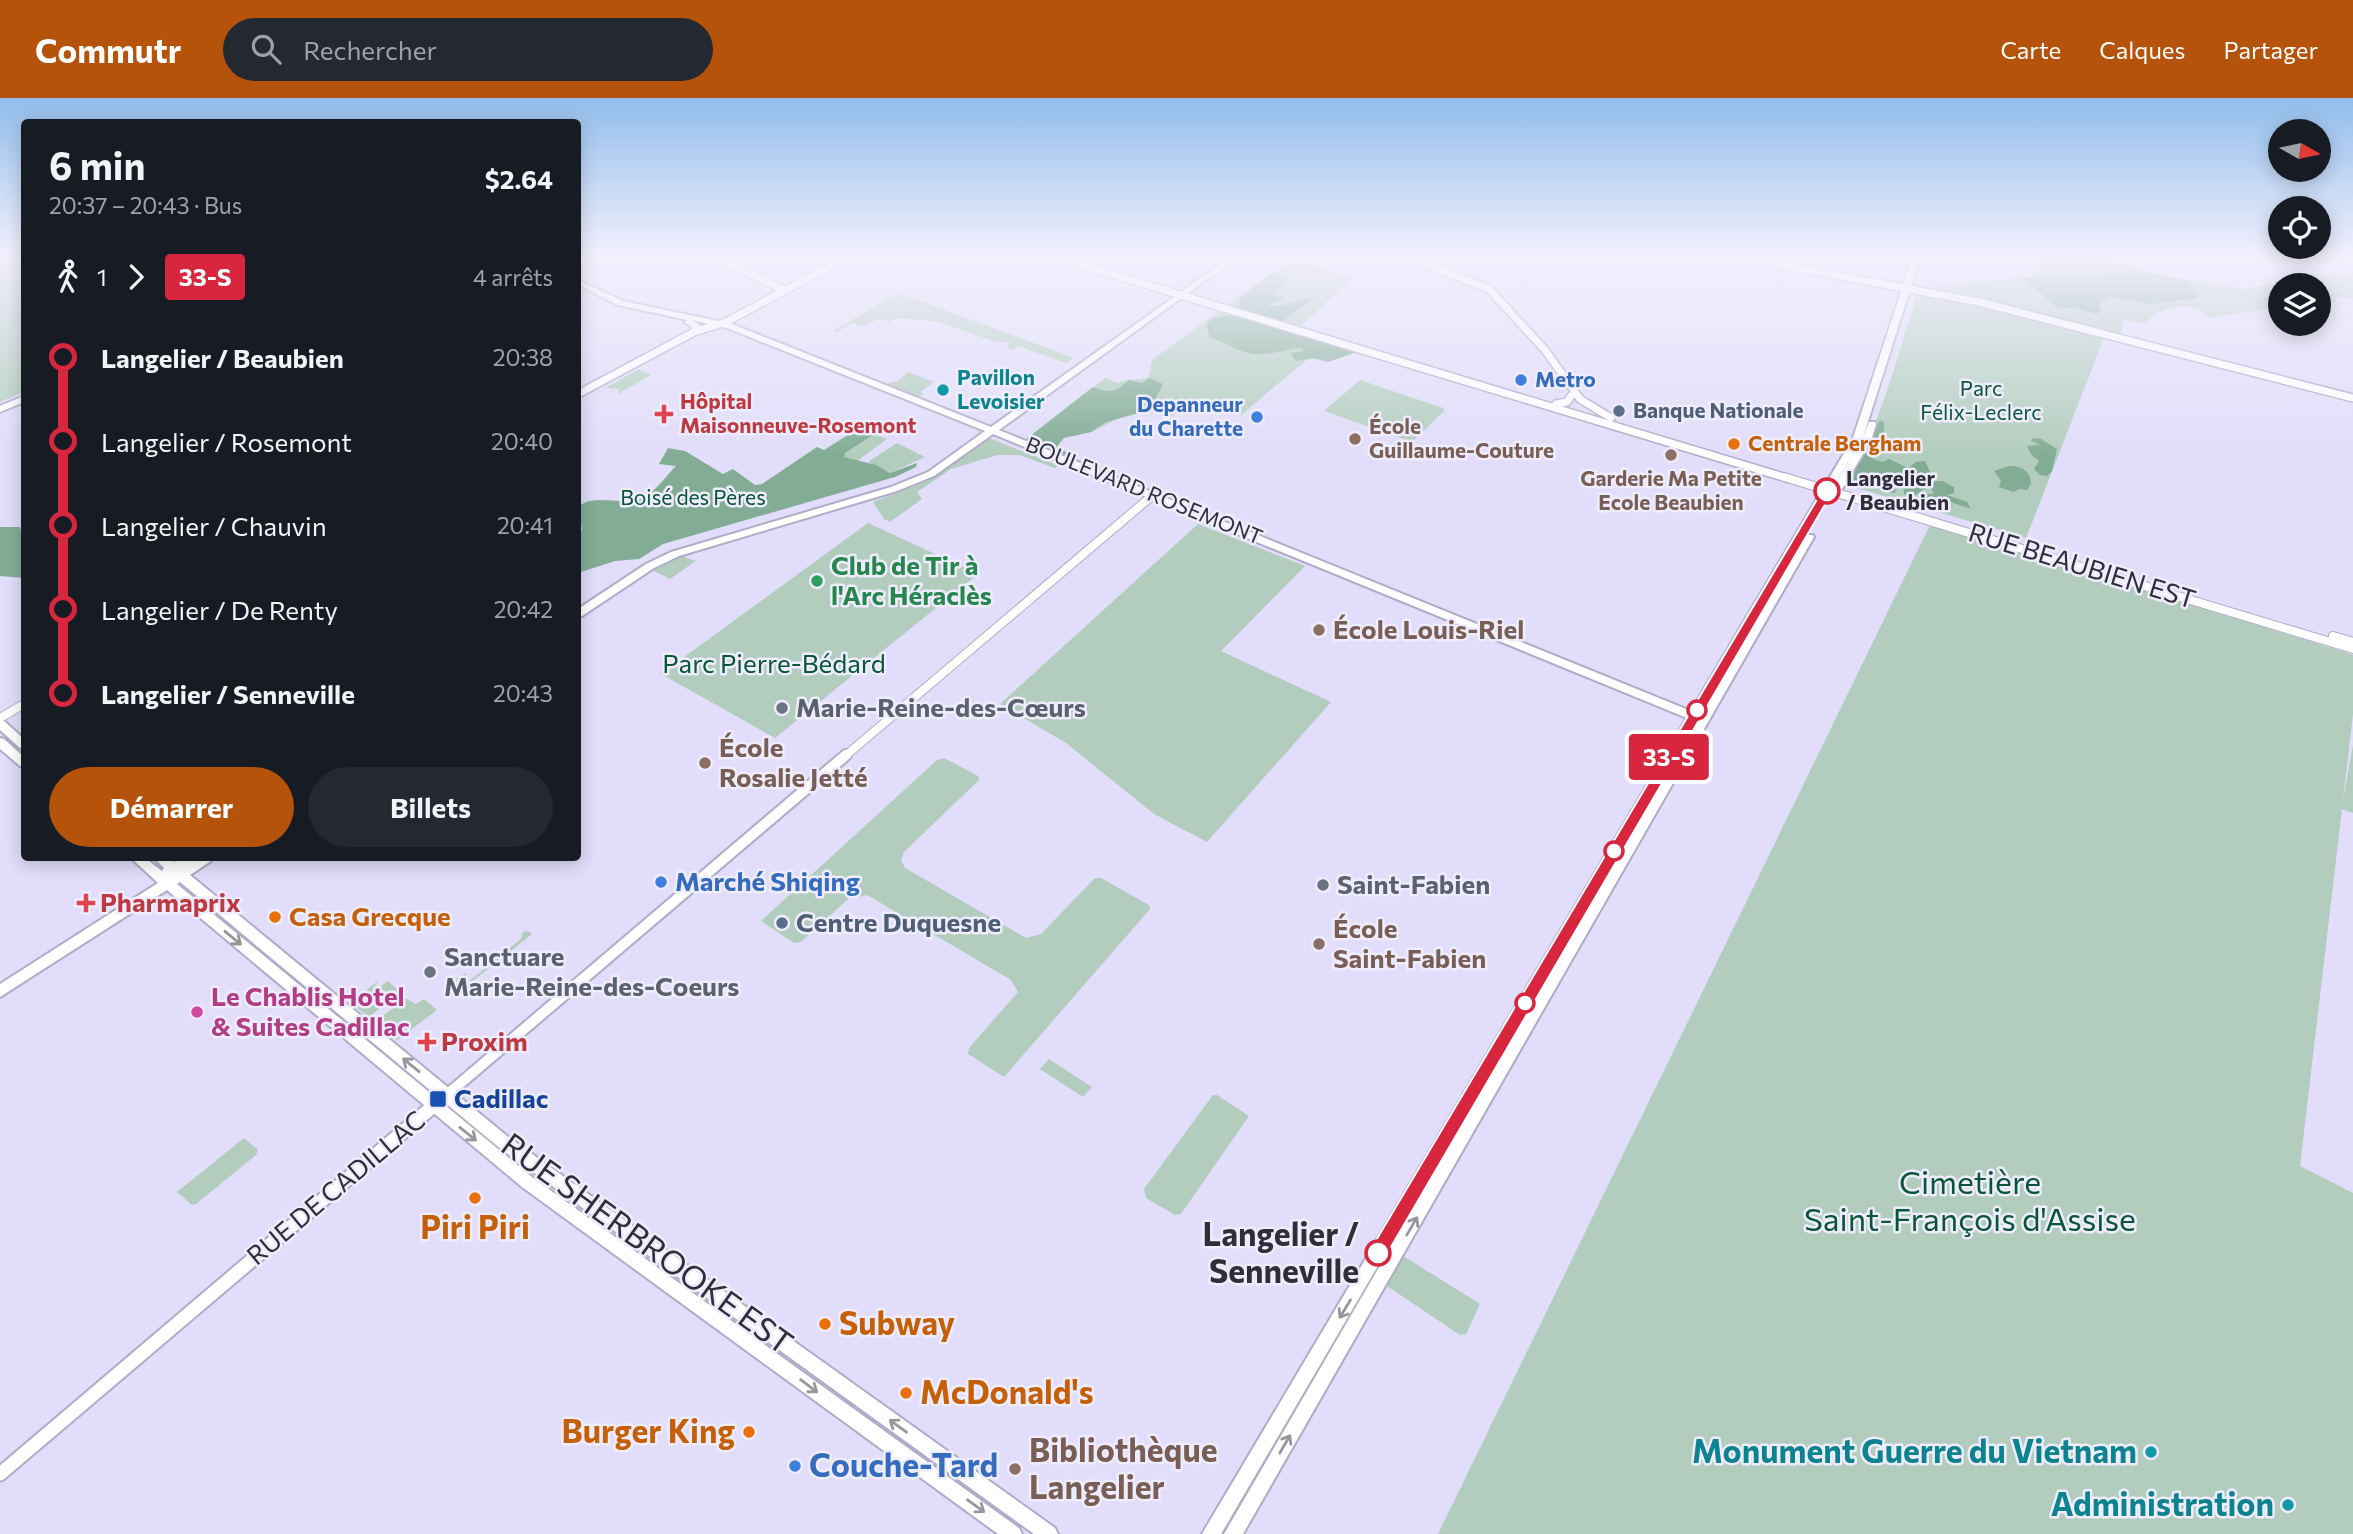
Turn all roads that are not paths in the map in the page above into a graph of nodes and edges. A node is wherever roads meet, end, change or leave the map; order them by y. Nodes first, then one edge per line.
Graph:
1 (688, 322) joint
2 (700, 322) edge
3 (724, 322) edge
4 (1137, 322) edge
5 (1275, 322) edge
6 (1519, 322) edge
7 (1901, 322) edge
8 (2059, 322) edge
9 (717, 326) junction
10 (694, 332) junction
11 (1569, 387) junction
12 (581, 395) edge
13 (581, 395) edge
14 (1572, 396) junction
15 (21, 398) edge
16 (1530, 398) junction
17 (2353, 398) edge
18 (1556, 404) junction
19 (0, 407) edge
20 (1585, 411) junction
21 (986, 430) junction
22 (1671, 439) junction
23 (1834, 488) junction
24 (1151, 497) junction
25 (581, 602) edge
26 (2238, 610) junction
27 (581, 612) edge
28 (2353, 642) edge
29 (2353, 649) edge
30 (21, 700) edge
31 (21, 706) edge
32 (0, 711) edge
33 (0, 718) edge
34 (1697, 721) junction
35 (0, 724) edge
36 (0, 742) edge
37 (21, 742) edge
38 (21, 760) edge
39 (141, 861) edge
40 (164, 861) edge
41 (187, 861) edge
42 (200, 861) edge
43 (177, 872) junction
44 (164, 880) junction
45 (0, 991) edge
46 (440, 1100) junction
47 (0, 1474) edge
48 (1013, 1534) edge
49 (1049, 1534) edge
50 (1211, 1534) edge
51 (1233, 1534) edge

1 - 9 main road, BOULEVARD ROSEMONT
1 - 10 main road
2 - 9 main road, BOULEVARD ROSEMONT
3 - 9 street
4 - 21 main road
5 - 16 street, RUE BEAUBIEN EST
6 - 11 street
7 - 23 main road
8 - 17 street
9 - 10 street
9 - 12 street
9 - 21 main road, BOULEVARD ROSEMONT
10 - 13 street
11 - 14 street
11 - 20 street
14 - 18 street
14 - 20 street
15 - 19 main road
16 - 18 street, RUE BEAUBIEN EST
16 - 20 street, RUE BEAUBIEN EST
18 - 20 street, RUE BEAUBIEN EST
20 - 22 street, RUE BEAUBIEN EST
20 - 22 street, RUE BEAUBIEN EST
21 - 24 main road, BOULEVARD ROSEMONT
21 - 25 main road
21 - 27 main road
22 - 23 street, RUE BEAUBIEN EST
23 - 26 street, RUE BEAUBIEN EST
23 - 34 main road
24 - 34 main road, BOULEVARD ROSEMONT
24 - 46 street, RUE DE CADILLAC
26 - 28 street, RUE BEAUBIEN EST
26 - 29 street, RUE BEAUBIEN EST
30 - 32 street
31 - 33 street
34 -> 50 main road
51 -> 34 main road
35 - 37 main road
36 - 38 main road
39 - 44 main road, RUE SHERBROOKE EST
40 - 43 main road, RUE SHERBROOKE EST
41 - 43 main road
42 - 43 main road
43 - 44 main road
46 -> 43 main road, RUE SHERBROOKE EST
44 - 45 main road
44 -> 46 main road, RUE SHERBROOKE EST
46 - 47 street, RUE DE CADILLAC
46 -> 48 main road, RUE SHERBROOKE EST
49 -> 46 main road, RUE SHERBROOKE EST

